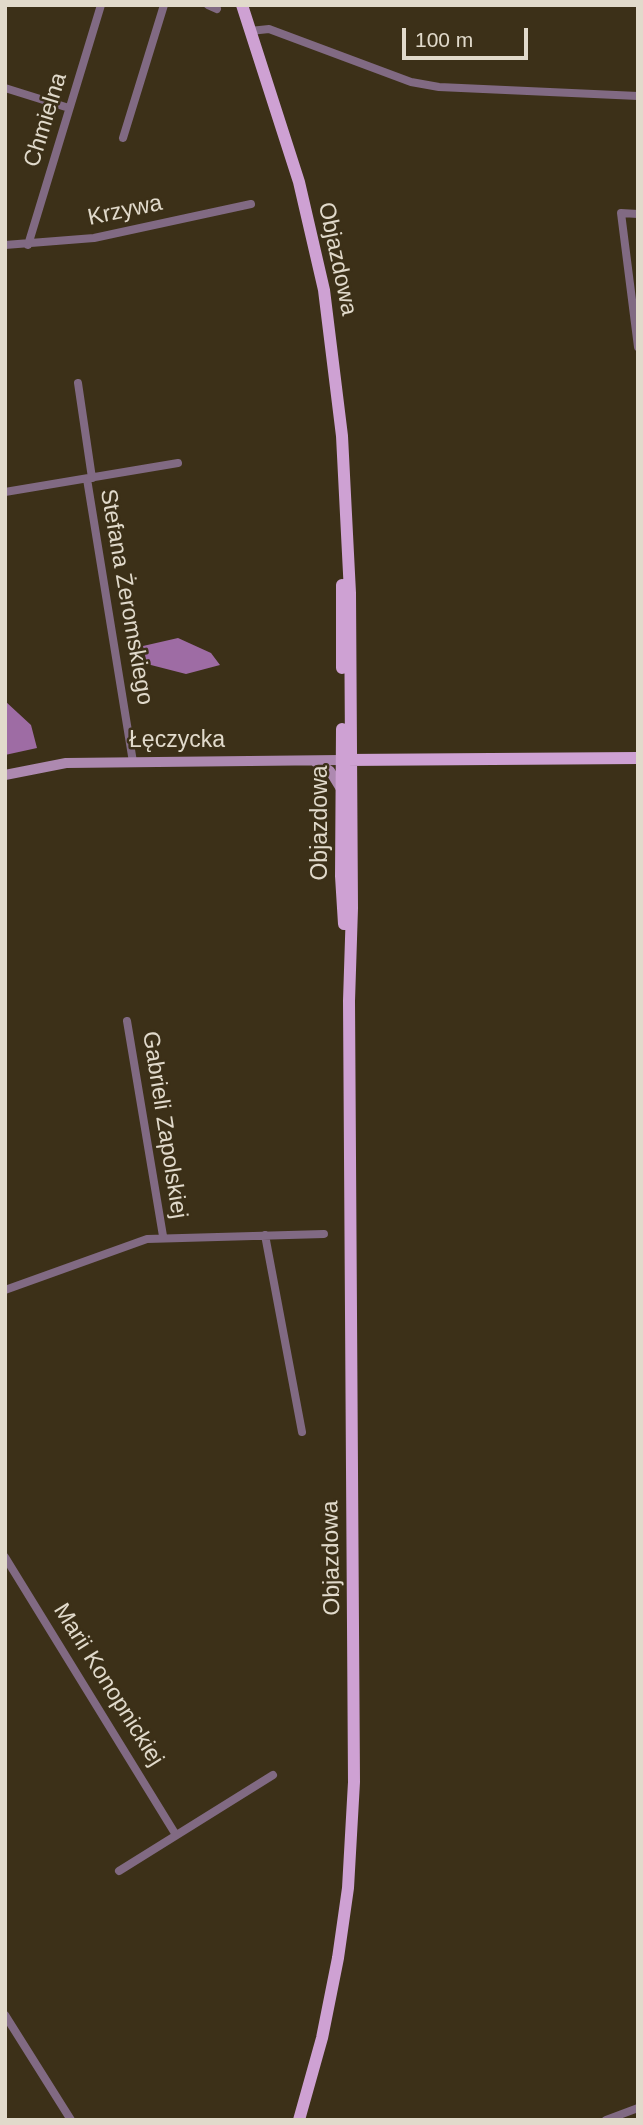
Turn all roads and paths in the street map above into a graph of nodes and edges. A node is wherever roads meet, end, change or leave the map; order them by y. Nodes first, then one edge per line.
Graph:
1 (101, 5) edge
2 (164, 5) edge
3 (208, 5) edge
4 (242, 5) edge
5 (217, 9) dead end
6 (250, 31) junction
7 (5, 88) edge
8 (638, 96) edge
9 (69, 108) junction
10 (123, 138) dead end
11 (251, 204) dead end
12 (638, 214) edge
13 (5, 245) edge
14 (28, 246) junction
15 (638, 347) edge
16 (78, 383) dead end
17 (178, 463) dead end
18 (90, 479) junction
19 (5, 492) edge
20 (638, 758) edge
21 (312, 760) junction
22 (346, 760) junction
23 (133, 762) junction
24 (5, 775) edge
25 (342, 791) junction
26 (349, 991) junction
27 (127, 1021) dead end
28 (324, 1234) dead end
29 (265, 1235) junction
30 (163, 1236) junction
31 (5, 1290) edge
32 (302, 1432) dead end
33 (5, 1557) edge
34 (273, 1775) dead end
35 (176, 1835) junction
36 (119, 1871) dead end
37 (5, 2015) edge
38 (638, 2108) edge
39 (71, 2120) edge
40 (299, 2120) edge
41 (606, 2120) edge

1 - 9 street, Chmielna
2 - 10 street
3 - 5 street
4 - 6 main road, Objazdowa
6 - 8 street
6 - 22 main road, Objazdowa
7 - 9 street
9 - 14 street, Chmielna
11 - 14 street, Krzywa
12 - 15 street
13 - 14 street, Krzywa
16 - 18 street, Stefana Żeromskiego
17 - 18 street
18 - 19 street
18 - 23 street, Stefana Żeromskiego
20 - 22 main road
21 - 22 street, Łęczycka
21 - 23 street, Łęczycka
21 - 25 street
22 - 25 main road, Objazdowa
22 - 26 main road, Objazdowa
23 - 24 street, Łęczycka
25 - 26 main road, Objazdowa
26 - 40 main road, Objazdowa
27 - 30 street, Gabrieli Zapolskiej
28 - 29 street
29 - 30 street
29 - 32 street
30 - 31 street
33 - 35 street, Marii Konopnickiej
34 - 35 street
35 - 36 street
37 - 39 street
38 - 41 street

